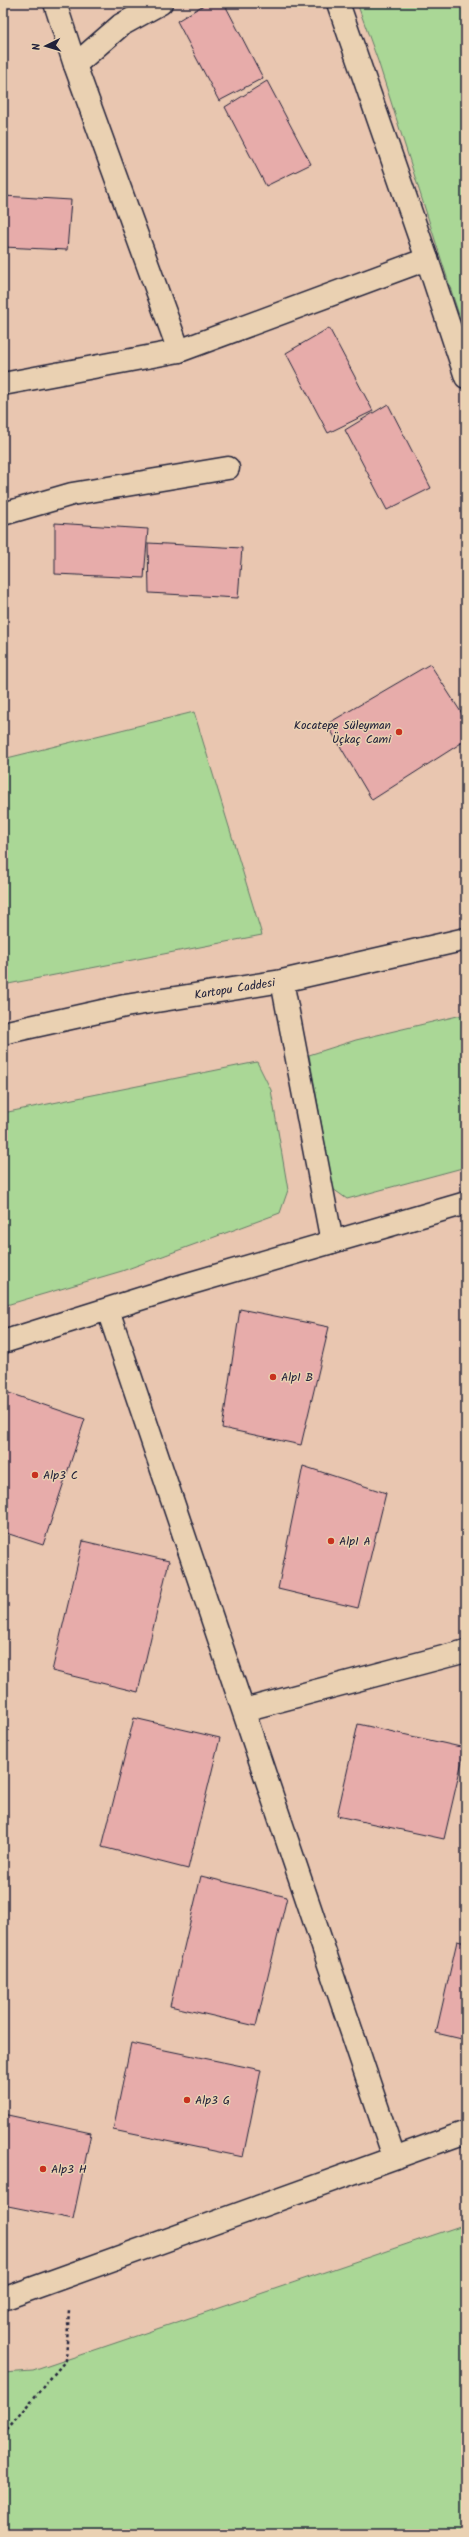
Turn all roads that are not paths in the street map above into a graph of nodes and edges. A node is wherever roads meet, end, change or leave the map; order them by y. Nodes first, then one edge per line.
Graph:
1 (56, 3) edge
2 (161, 3) edge
3 (344, 5) edge
4 (75, 65) junction
5 (427, 259) junction
6 (178, 350) junction
7 (466, 377) edge
8 (3, 384) edge
9 (228, 468) dead end
10 (3, 514) edge
11 (466, 939) edge
12 (282, 981) junction
13 (3, 1033) edge
14 (466, 1203) edge
15 (332, 1242) junction
16 (108, 1310) junction
17 (3, 1342) edge
18 (466, 1651) edge
19 (244, 1710) junction
20 (466, 2132) edge
21 (394, 2157) junction
22 (3, 2299) edge

1 - 4 street
2 - 4 street
3 - 5 street
4 - 6 street
5 - 6 street
5 - 7 street
6 - 8 street
9 - 10 street
11 - 12 street, Kartopu Caddesi
12 - 13 street, Kartopu Caddesi
12 - 15 street
14 - 15 street
15 - 16 street
16 - 17 street
16 - 19 street
18 - 19 street
19 - 21 street
20 - 21 street
21 - 22 street

